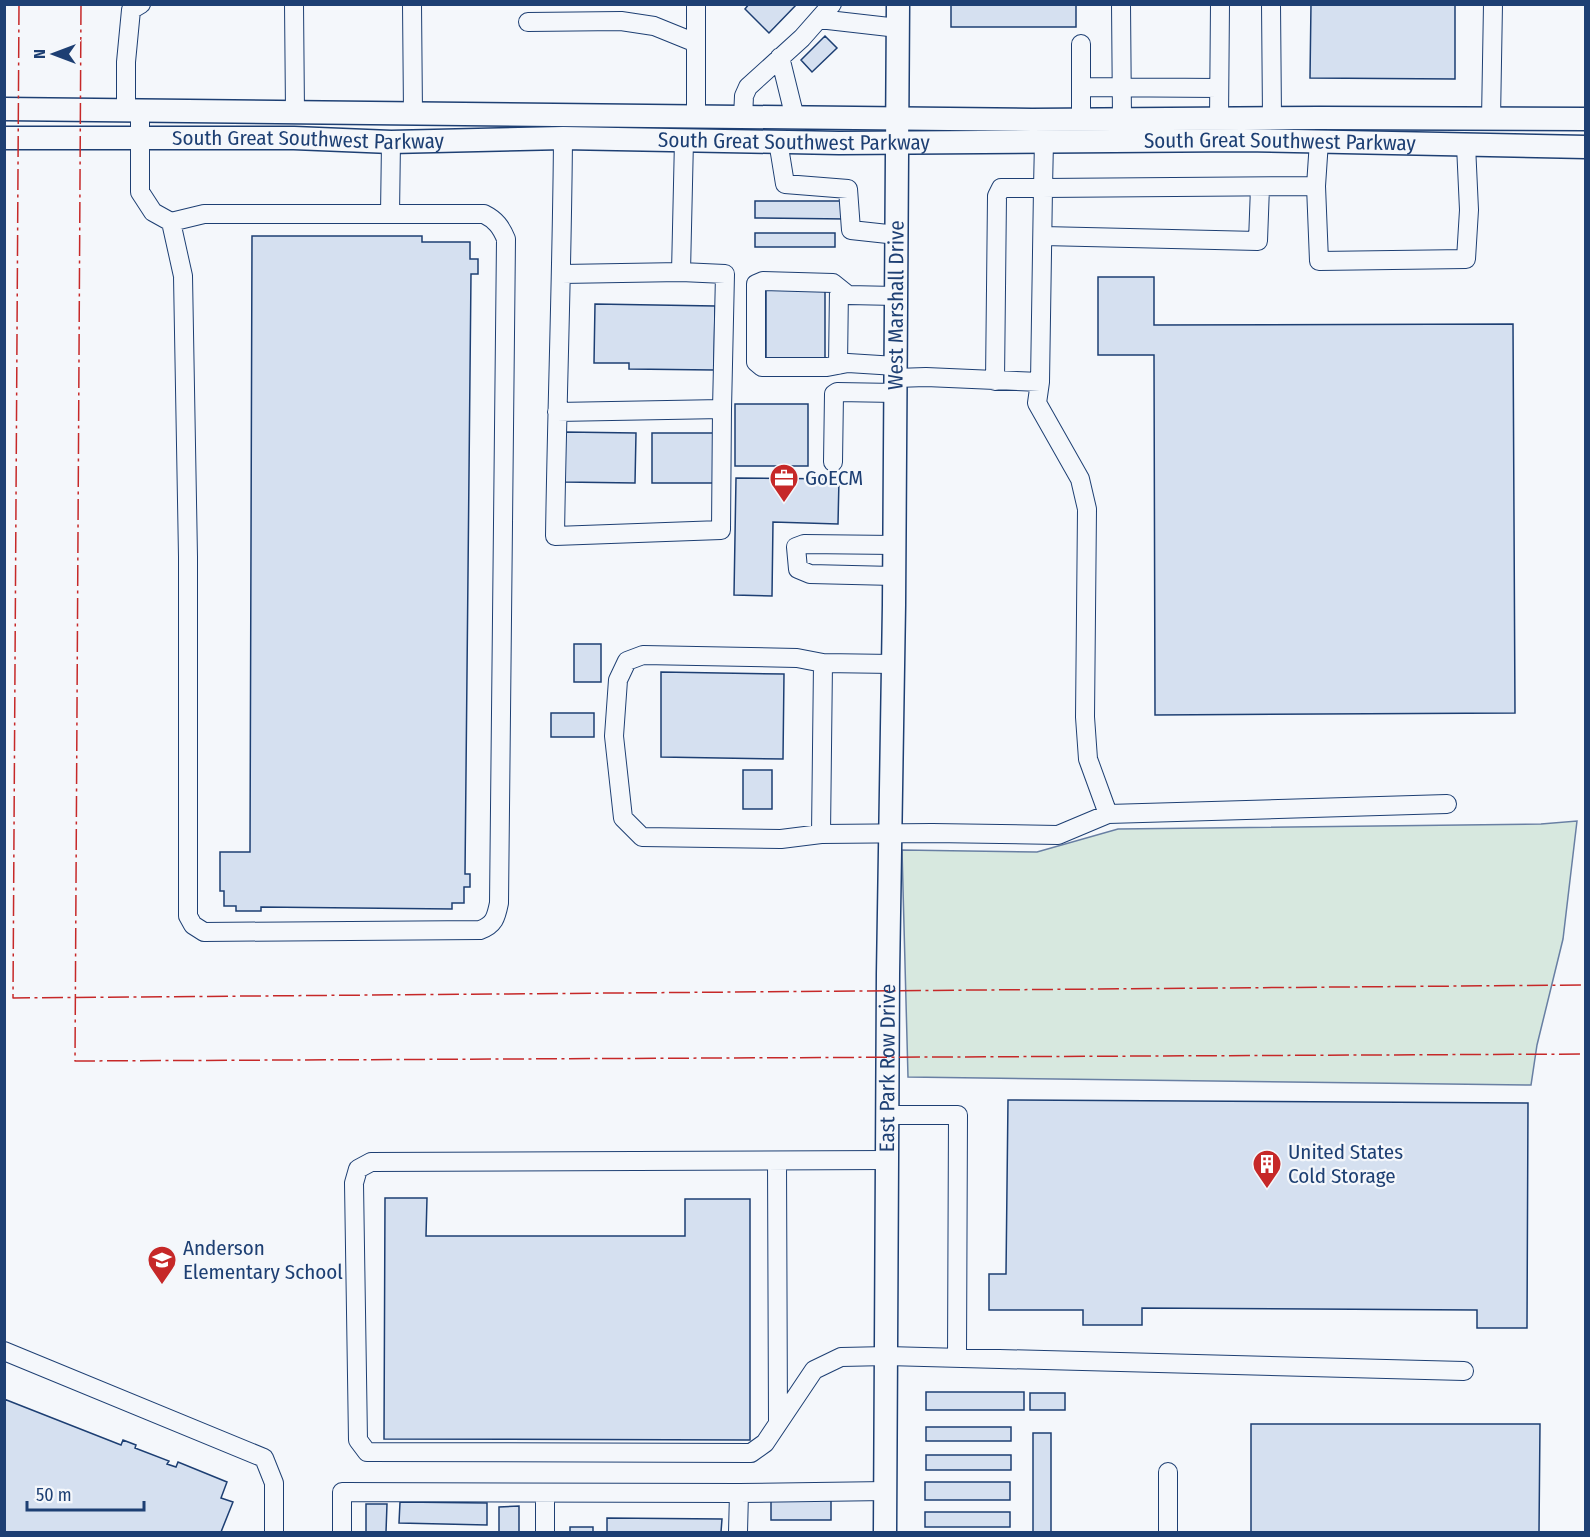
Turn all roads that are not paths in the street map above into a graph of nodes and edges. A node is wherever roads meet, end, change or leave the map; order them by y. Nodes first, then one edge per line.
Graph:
1 (141, 4) edge
2 (294, 4) edge
3 (412, 4) edge
4 (696, 4) edge
5 (832, 4) edge
6 (898, 4) edge
7 (1121, 4) edge
8 (1220, 4) edge
9 (1271, 4) edge
10 (1493, 4) edge
11 (819, 20) junction
12 (528, 22) dead end
13 (898, 28) junction
14 (696, 43) junction
15 (1081, 44) dead end
16 (780, 57) junction
17 (1081, 87) junction
18 (1121, 88) junction
19 (1220, 88) junction
20 (4, 109) edge
21 (133, 109) junction
22 (295, 112) junction
23 (413, 114) junction
24 (696, 117) junction
25 (743, 118) junction
26 (795, 118) junction
27 (1272, 118) junction
28 (1320, 118) junction
29 (897, 119) junction
30 (1122, 119) junction
31 (1220, 119) junction
32 (1491, 119) junction
33 (1586, 119) edge
34 (1081, 120) junction
35 (563, 127) junction
36 (4, 138) edge
37 (140, 138) junction
38 (294, 138) junction
39 (684, 140) junction
40 (778, 141) junction
41 (1044, 141) junction
42 (1319, 141) junction
43 (392, 142) junction
44 (897, 142) junction
45 (1466, 144) junction
46 (1586, 147) edge
47 (1316, 186) junction
48 (1260, 187) junction
49 (1043, 188) junction
50 (390, 214) junction
51 (171, 222) junction
52 (897, 235) junction
53 (1043, 236) junction
54 (681, 272) junction
55 (562, 274) junction
56 (839, 288) junction
57 (896, 296) junction
58 (838, 365) junction
59 (896, 379) junction
60 (995, 381) junction
61 (1040, 382) junction
62 (722, 409) junction
63 (557, 412) junction
64 (833, 462) dead end
65 (895, 545) junction
66 (894, 576) junction
67 (894, 605) joint
68 (823, 663) junction
69 (893, 664) junction
70 (1447, 804) dead end
71 (1108, 814) junction
72 (821, 834) junction
73 (890, 835) junction
74 (887, 1115) junction
75 (887, 1160) junction
76 (777, 1161) junction
77 (4, 1351) edge
78 (886, 1356) junction
79 (957, 1358) junction
80 (1464, 1371) dead end
81 (778, 1423) junction
82 (1168, 1472) dead end
83 (886, 1491) junction
84 (545, 1493) junction
85 (739, 1493) junction
86 (274, 1533) edge
87 (342, 1533) edge
88 (545, 1533) edge
89 (738, 1533) edge
90 (885, 1533) edge
91 (1168, 1533) edge

1 - 21 lane
2 - 22 lane
3 - 23 lane
4 - 14 lane
5 - 11 lane
6 - 13 main road, West Marshall Drive
7 - 18 lane
8 - 19 lane
9 - 27 lane
10 - 32 lane
11 - 13 lane
11 - 16 lane
12 - 14 lane
13 - 29 main road, West Marshall Drive
14 - 24 lane
15 - 17 lane
16 - 25 lane
16 - 26 lane
17 - 18 lane
17 - 34 lane
18 - 19 lane
18 - 30 lane
19 - 31 lane
20 - 21 main road, South Great Southwest Parkway
21 - 22 main road, South Great Southwest Parkway
21 - 37 lane
22 - 23 main road, South Great Southwest Parkway
22 - 38 main road
23 - 35 main road, South Great Southwest Parkway
24 - 25 main road, South Great Southwest Parkway
24 - 35 main road, South Great Southwest Parkway
25 - 26 main road, South Great Southwest Parkway
26 - 29 main road, South Great Southwest Parkway
27 - 28 main road, South Great Southwest Parkway
27 - 31 main road, South Great Southwest Parkway
28 - 32 main road, South Great Southwest Parkway
28 - 42 main road
29 - 34 main road, South Great Southwest Parkway
29 - 44 main road, West Marshall Drive
30 - 31 main road, South Great Southwest Parkway
30 - 34 main road, South Great Southwest Parkway
32 - 33 main road, South Great Southwest Parkway
35 - 39 main road, South Great Southwest Parkway
35 - 43 main road, South Great Southwest Parkway
35 - 55 lane
36 - 37 main road, South Great Southwest Parkway
37 - 38 main road, South Great Southwest Parkway
37 - 51 lane
38 - 43 main road, South Great Southwest Parkway
39 - 40 main road, South Great Southwest Parkway
39 - 54 lane
40 - 44 main road, South Great Southwest Parkway
40 - 52 lane
41 - 42 main road, South Great Southwest Parkway
41 - 44 main road, South Great Southwest Parkway
41 - 49 lane
42 - 45 main road, South Great Southwest Parkway
42 - 47 lane
43 - 50 lane
44 - 52 main road, West Marshall Drive
45 - 46 main road, South Great Southwest Parkway
45 - 47 lane
47 - 48 lane
48 - 49 lane
48 - 53 lane
49 - 53 lane
49 - 60 lane
50 - 51 lane
50 - 51 lane
52 - 57 main road, West Marshall Drive
53 - 61 lane
54 - 55 lane
54 - 62 lane
55 - 63 lane
56 - 57 lane
56 - 58 lane
56 - 58 lane
57 - 59 main road, West Marshall Drive
58 - 59 lane
59 - 60 lane
59 - 64 lane
59 - 65 main road, West Marshall Drive
60 - 61 lane
61 - 71 lane
62 - 63 lane
62 - 63 lane
65 - 66 main road, West Marshall Drive
65 - 66 lane
66 - 67 main road, West Marshall Drive
67 - 69 main road, East Park Row Drive
68 - 69 lane
68 - 72 lane
68 - 72 lane
69 - 73 main road, East Park Row Drive
70 - 71 lane
71 - 73 lane
72 - 73 lane
73 - 74 main road, East Park Row Drive
74 - 75 main road, East Park Row Drive
74 - 79 lane
75 - 76 lane
75 - 78 main road, East Park Row Drive
76 - 81 lane
76 - 81 lane
77 - 86 lane
78 - 79 lane
78 - 81 lane
78 - 83 main road, East Park Row Drive
79 - 80 lane
82 - 91 lane
83 - 85 lane
83 - 90 main road, East Park Row Drive
84 - 85 lane
84 - 87 lane
84 - 88 lane
85 - 89 lane

